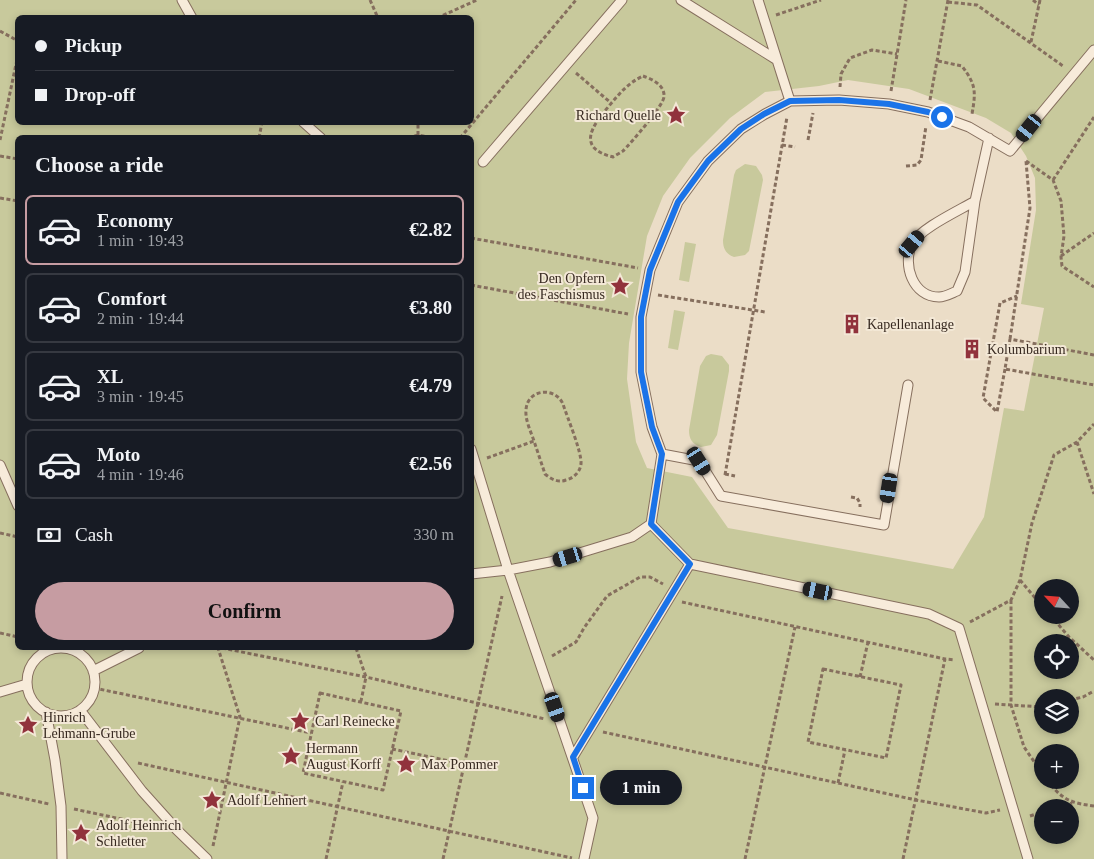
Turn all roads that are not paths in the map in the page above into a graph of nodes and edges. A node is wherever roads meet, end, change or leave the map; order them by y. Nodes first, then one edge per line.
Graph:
1 (182, 0) edge
2 (622, 0) edge
3 (681, 0) edge
4 (758, 0) edge
5 (190, 15) edge
6 (1094, 50) edge
7 (777, 60) junction
8 (790, 101) junction
9 (306, 125) edge
10 (317, 135) edge
11 (989, 138) junction
12 (484, 162) dead end
13 (975, 201) junction
14 (908, 385) dead end
15 (662, 454) junction
16 (474, 459) edge
17 (0, 465) edge
18 (15, 499) edge
19 (651, 524) junction
20 (690, 564) junction
21 (508, 570) junction
22 (474, 574) edge
23 (48, 650) edge
24 (73, 650) edge
25 (134, 650) edge
26 (93, 671) junction
27 (27, 684) junction
28 (0, 692) edge
29 (80, 710) junction
30 (46, 712) junction
31 (573, 757) junction
32 (62, 859) edge
33 (207, 859) edge
34 (584, 859) edge
35 (1028, 859) edge

1 - 5 lane
2 - 12 lane
3 - 7 lane
4 - 7 lane
6 - 11 lane
7 - 8 lane
8 - 11 lane
8 - 15 lane
9 - 10 lane
11 - 13 lane
13 - 13 lane
14 - 15 lane
15 - 19 lane
16 - 21 lane
17 - 18 lane
19 - 20 lane
19 - 21 lane
20 - 31 lane
20 - 35 lane
21 - 22 lane
21 - 31 lane
23 - 27 lane
24 - 26 lane
25 - 26 lane
26 - 29 lane
27 - 28 lane
27 - 30 lane
29 - 30 lane
29 - 33 lane
30 - 32 lane
31 - 34 lane

